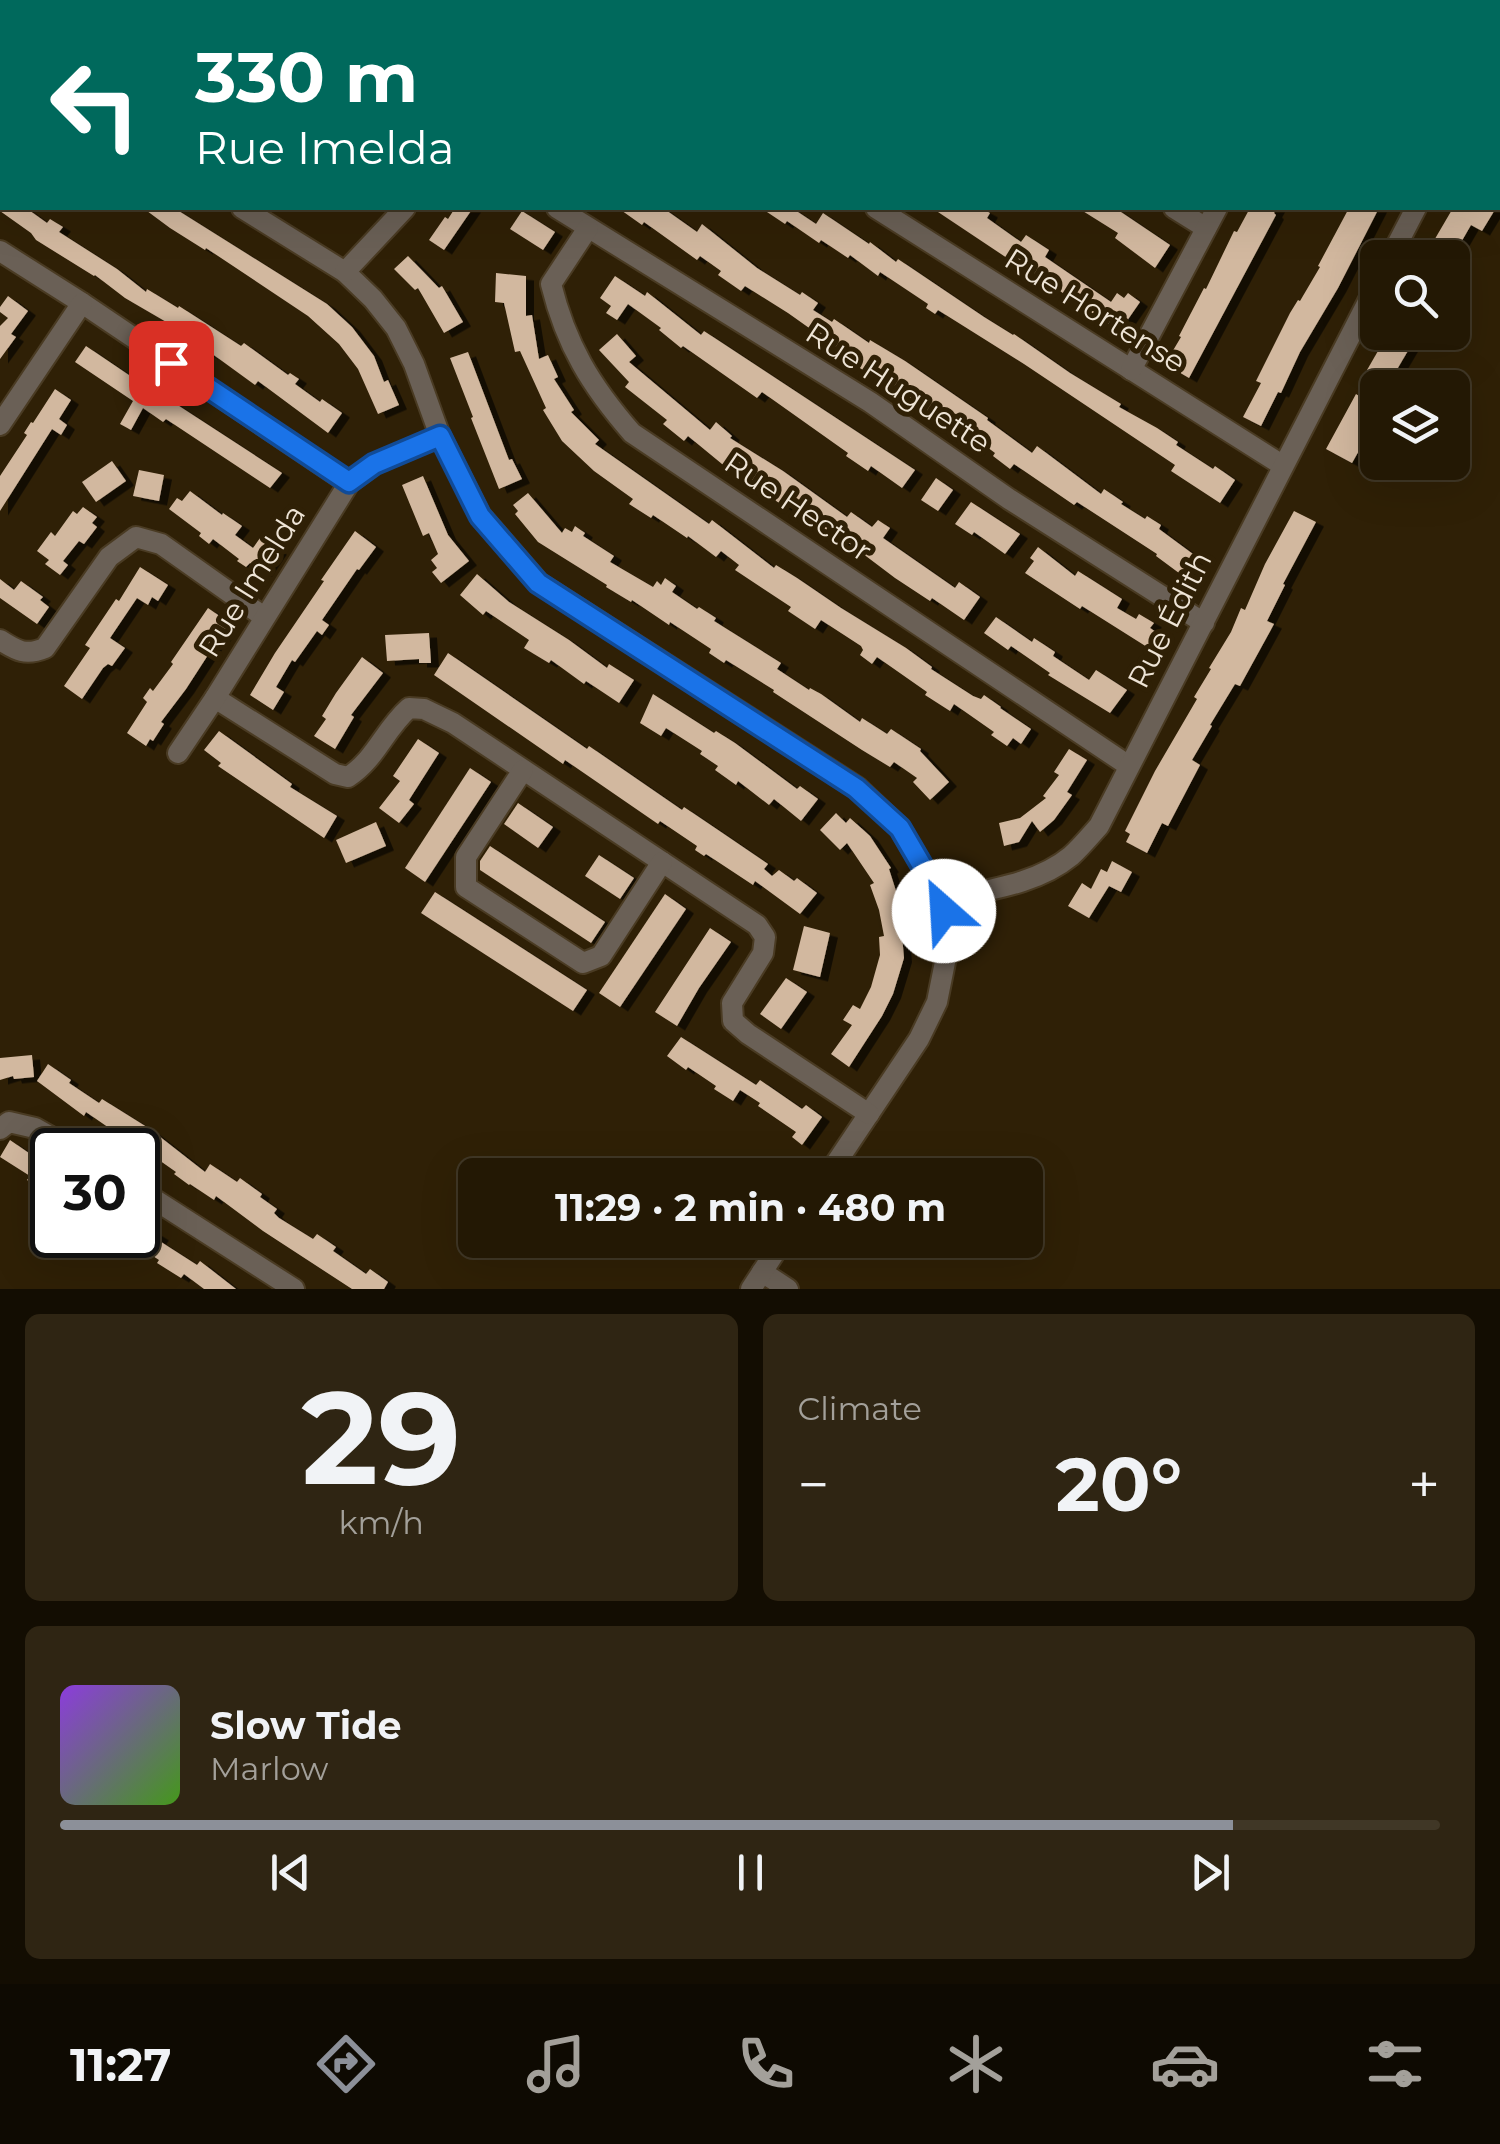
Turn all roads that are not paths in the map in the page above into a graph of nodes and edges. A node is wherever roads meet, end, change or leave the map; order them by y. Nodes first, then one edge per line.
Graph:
1 (245, 210) edge
2 (403, 210) edge
3 (560, 210) edge
4 (879, 210) edge
5 (1177, 210) edge
6 (1216, 210) edge
7 (1415, 210) edge
8 (588, 228) junction
9 (1206, 228) junction
10 (1399, 240) edge
11 (0, 251) edge
12 (346, 272) junction
13 (82, 303) junction
14 (1360, 316) edge
15 (1131, 370) junction
16 (0, 424) edge
17 (440, 436) junction
18 (1282, 465) junction
19 (349, 482) junction
20 (264, 617) junction
21 (1204, 623) junction
22 (0, 640) edge
23 (214, 698) junction
24 (178, 753) dead end
25 (1129, 766) junction
26 (523, 770) junction
27 (662, 862) junction
28 (942, 900) junction
29 (869, 1114) junction
30 (35, 1128) edge
31 (0, 1129) edge
32 (839, 1158) edge
33 (160, 1202) edge
34 (771, 1258) edge
35 (756, 1280) edge
36 (294, 1289) edge
37 (788, 1289) edge

1 - 12 street
2 - 12 street
3 - 8 street, Rue Huguette
4 - 15 street, Rue Hortense
5 - 9 street
6 - 9 street
7 - 10 street
8 - 21 street, Rue Huguette
8 - 25 street, Rue Hector
9 - 15 street
11 - 13 street
12 - 17 street
13 - 16 street
13 - 19 street
14 - 18 street, Rue Édith
15 - 18 street, Rue Hortense
17 - 19 street, Rue Imelda
17 - 28 street
18 - 21 street, Rue Édith
19 - 20 street, Rue Imelda
20 - 22 street
20 - 23 street, Rue Imelda
21 - 25 street, Rue Édith
23 - 24 street, Rue Imelda
23 - 26 street, Rue Imelda
25 - 28 street, Rue Édith
26 - 27 street, Rue Imelda
26 - 27 street
27 - 29 street, Rue Imelda
28 - 29 street
29 - 32 street
30 - 31 street
33 - 36 street
34 - 35 street
35 - 37 street

